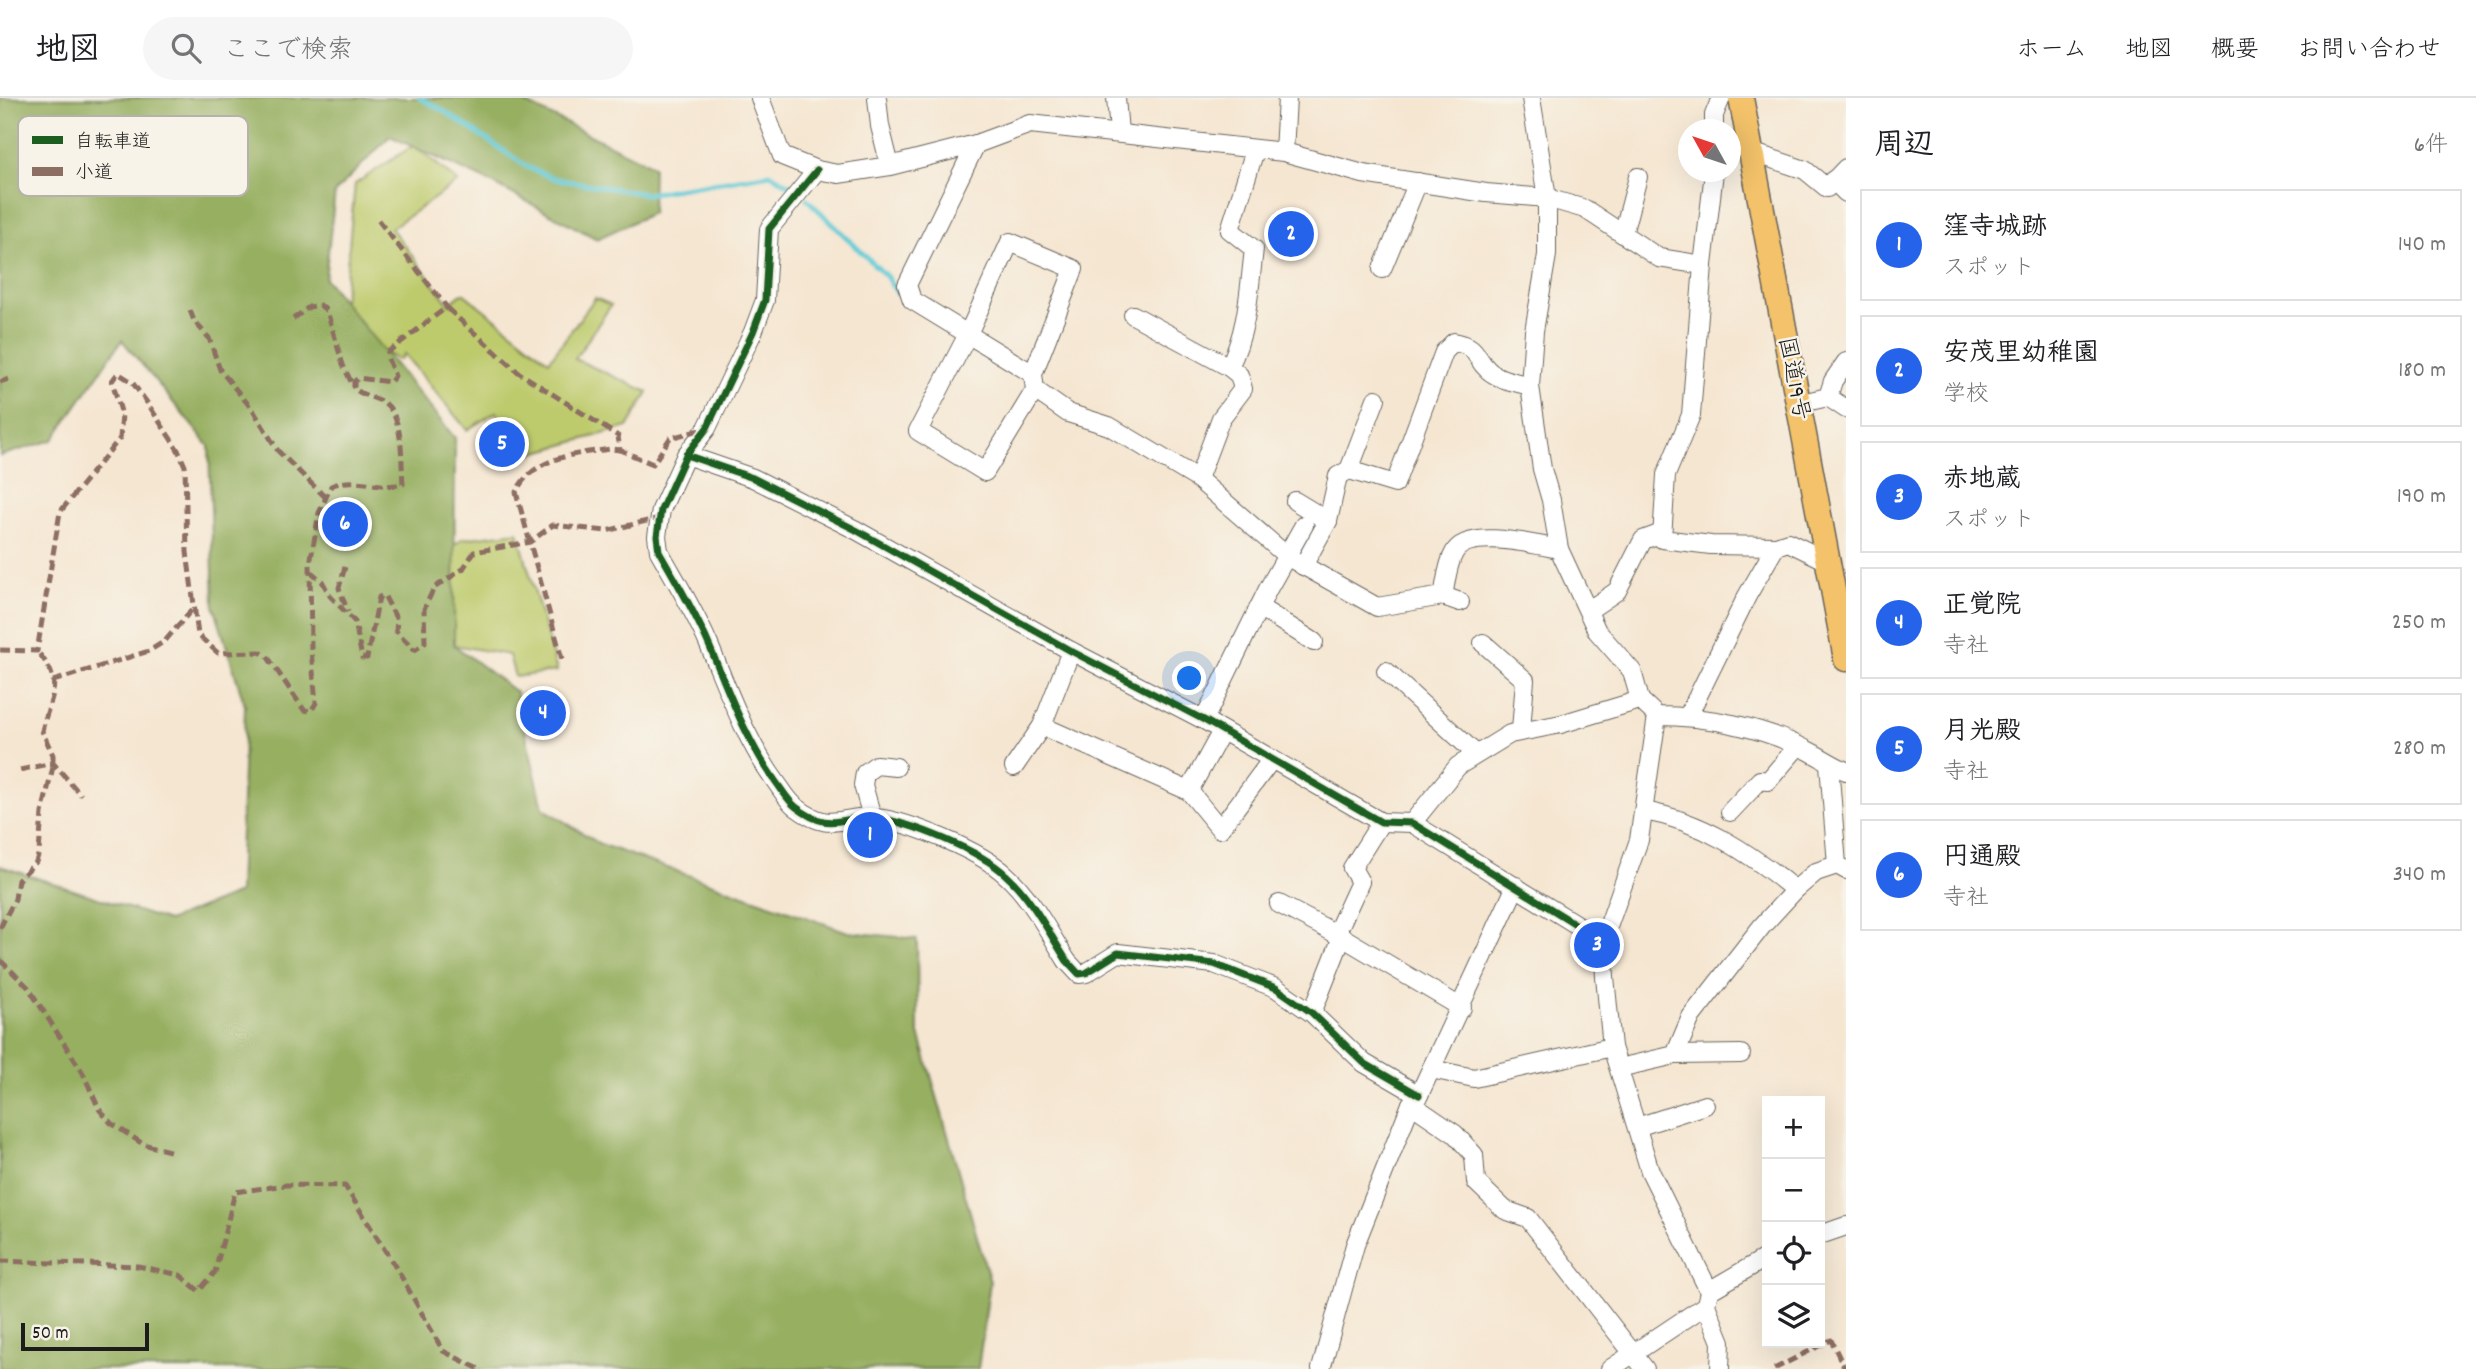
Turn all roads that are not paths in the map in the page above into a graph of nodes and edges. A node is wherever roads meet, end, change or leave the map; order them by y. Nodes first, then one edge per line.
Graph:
1 (760, 98) edge
2 (877, 98) edge
3 (1116, 98) edge
4 (1287, 98) edge
5 (1531, 98) edge
6 (1721, 98) edge
7 (1741, 98) edge
8 (1714, 119) edge
9 (1119, 132) junction
10 (975, 144) junction
11 (1255, 150) junction
12 (1284, 152) junction
13 (1751, 152) junction
14 (890, 166) junction
15 (817, 170) junction
16 (1839, 174) edge
17 (1638, 177) dead end
18 (1418, 182) junction
19 (1713, 182) edge
20 (1846, 193) edge
21 (1547, 198) junction
22 (1623, 234) junction
23 (1703, 265) junction
24 (1382, 270) dead end
25 (1133, 315) dead end
26 (967, 336) junction
27 (1846, 362) edge
28 (1228, 367) junction
29 (1034, 382) junction
30 (1530, 386) junction
31 (1828, 397) junction
32 (1376, 399) dead end
33 (1797, 404) junction
34 (1846, 409) edge
35 (686, 455) junction
36 (1349, 470) junction
37 (1198, 479) junction
38 (1295, 501) dead end
39 (1328, 521) junction
40 (1304, 525) dead end
41 (1662, 533) junction
42 (1776, 546) junction
43 (1559, 549) junction
44 (1295, 562) junction
45 (1835, 578) edge
46 (1259, 607) junction
47 (1589, 610) junction
48 (1314, 642) dead end
49 (1483, 643) dead end
50 (1071, 651) junction
51 (1846, 659) edge
52 (1386, 671) dead end
53 (1640, 700) junction
54 (1657, 716) junction
55 (1688, 716) junction
56 (1205, 720) junction
57 (1042, 726) junction
58 (1521, 730) junction
59 (1222, 731) junction
60 (1798, 746) junction
61 (1476, 754) junction
62 (1272, 760) junction
63 (1829, 764) junction
64 (896, 767) dead end
65 (1014, 767) dead end
66 (1846, 771) edge
67 (1189, 792) junction
68 (1644, 811) junction
69 (1730, 812) dead end
70 (873, 817) junction
71 (1381, 822) junction
72 (1412, 824) junction
73 (1842, 867) edge
74 (1516, 886) junction
75 (1795, 890) junction
76 (1279, 904) dead end
77 (1339, 936) junction
78 (1603, 941) junction
79 (1462, 1008) junction
80 (1312, 1013) junction
81 (1612, 1047) junction
82 (1741, 1054) dead end
83 (1675, 1055) junction
84 (1619, 1068) junction
85 (1431, 1069) junction
86 (1415, 1099) junction
87 (1705, 1105) dead end
88 (1637, 1127) junction
89 (1846, 1226) edge
90 (1825, 1233) edge
91 (1762, 1260) edge
92 (1707, 1298) junction
93 (1634, 1352) junction
94 (1321, 1369) edge
95 (1610, 1369) edge
96 (1645, 1369) edge
97 (1720, 1369) edge

1 - 15 street
2 - 14 street
3 - 9 street
4 - 12 street
5 - 21 street
6 - 8 street
7 - 13 highway, 国道19号
9 - 10 street
9 - 11 street
10 - 14 street
10 - 26 street
11 - 12 street
11 - 28 street
12 - 18 street
13 - 16 street
13 - 33 highway, 国道19号
14 - 15 street
15 - 35 street
16 - 20 street
17 - 22 street
18 - 21 street
18 - 24 street
19 - 23 street
21 - 22 street
21 - 30 street
22 - 23 street
23 - 41 street
25 - 28 street
26 - 29 street
26 - 29 street
26 - 29 street
27 - 31 street
28 - 37 street
29 - 37 street
30 - 36 street
30 - 43 street
31 - 33 street
31 - 34 street
32 - 36 street
33 - 45 highway, 国道19号
35 - 50 street
35 - 70 street
36 - 39 street
37 - 44 street
38 - 39 street
39 - 44 street
40 - 44 street
41 - 42 street
41 - 47 street
42 - 45 street
42 - 55 street
43 - 44 street
43 - 47 street
44 - 46 street
45 - 51 highway, 国道19号
46 - 48 street
46 - 56 street
47 - 53 street
49 - 58 street
50 - 56 street
50 - 57 street
52 - 61 street
53 - 54 street
53 - 58 street
54 - 55 street
54 - 68 street
55 - 60 street
56 - 59 street
57 - 65 street
57 - 67 street
58 - 61 street
59 - 62 street
59 - 67 street
60 - 63 street
60 - 69 street
61 - 72 street
62 - 67 street
62 - 71 street
63 - 66 street
63 - 73 street
64 - 70 street
68 - 75 street
68 - 78 street
70 - 80 street
71 - 72 street
71 - 77 street
72 - 74 street
73 - 75 street
74 - 78 street
74 - 79 street
75 - 83 street
76 - 77 street
77 - 79 street
77 - 80 street
78 - 81 street
79 - 85 street
80 - 86 street
81 - 84 street
81 - 85 street
82 - 83 street
83 - 84 street
84 - 88 street
85 - 86 street
86 - 93 street
86 - 94 street
87 - 88 street
88 - 92 street
89 - 90 street
91 - 92 street
92 - 93 street
92 - 97 street
93 - 95 street
93 - 96 street

